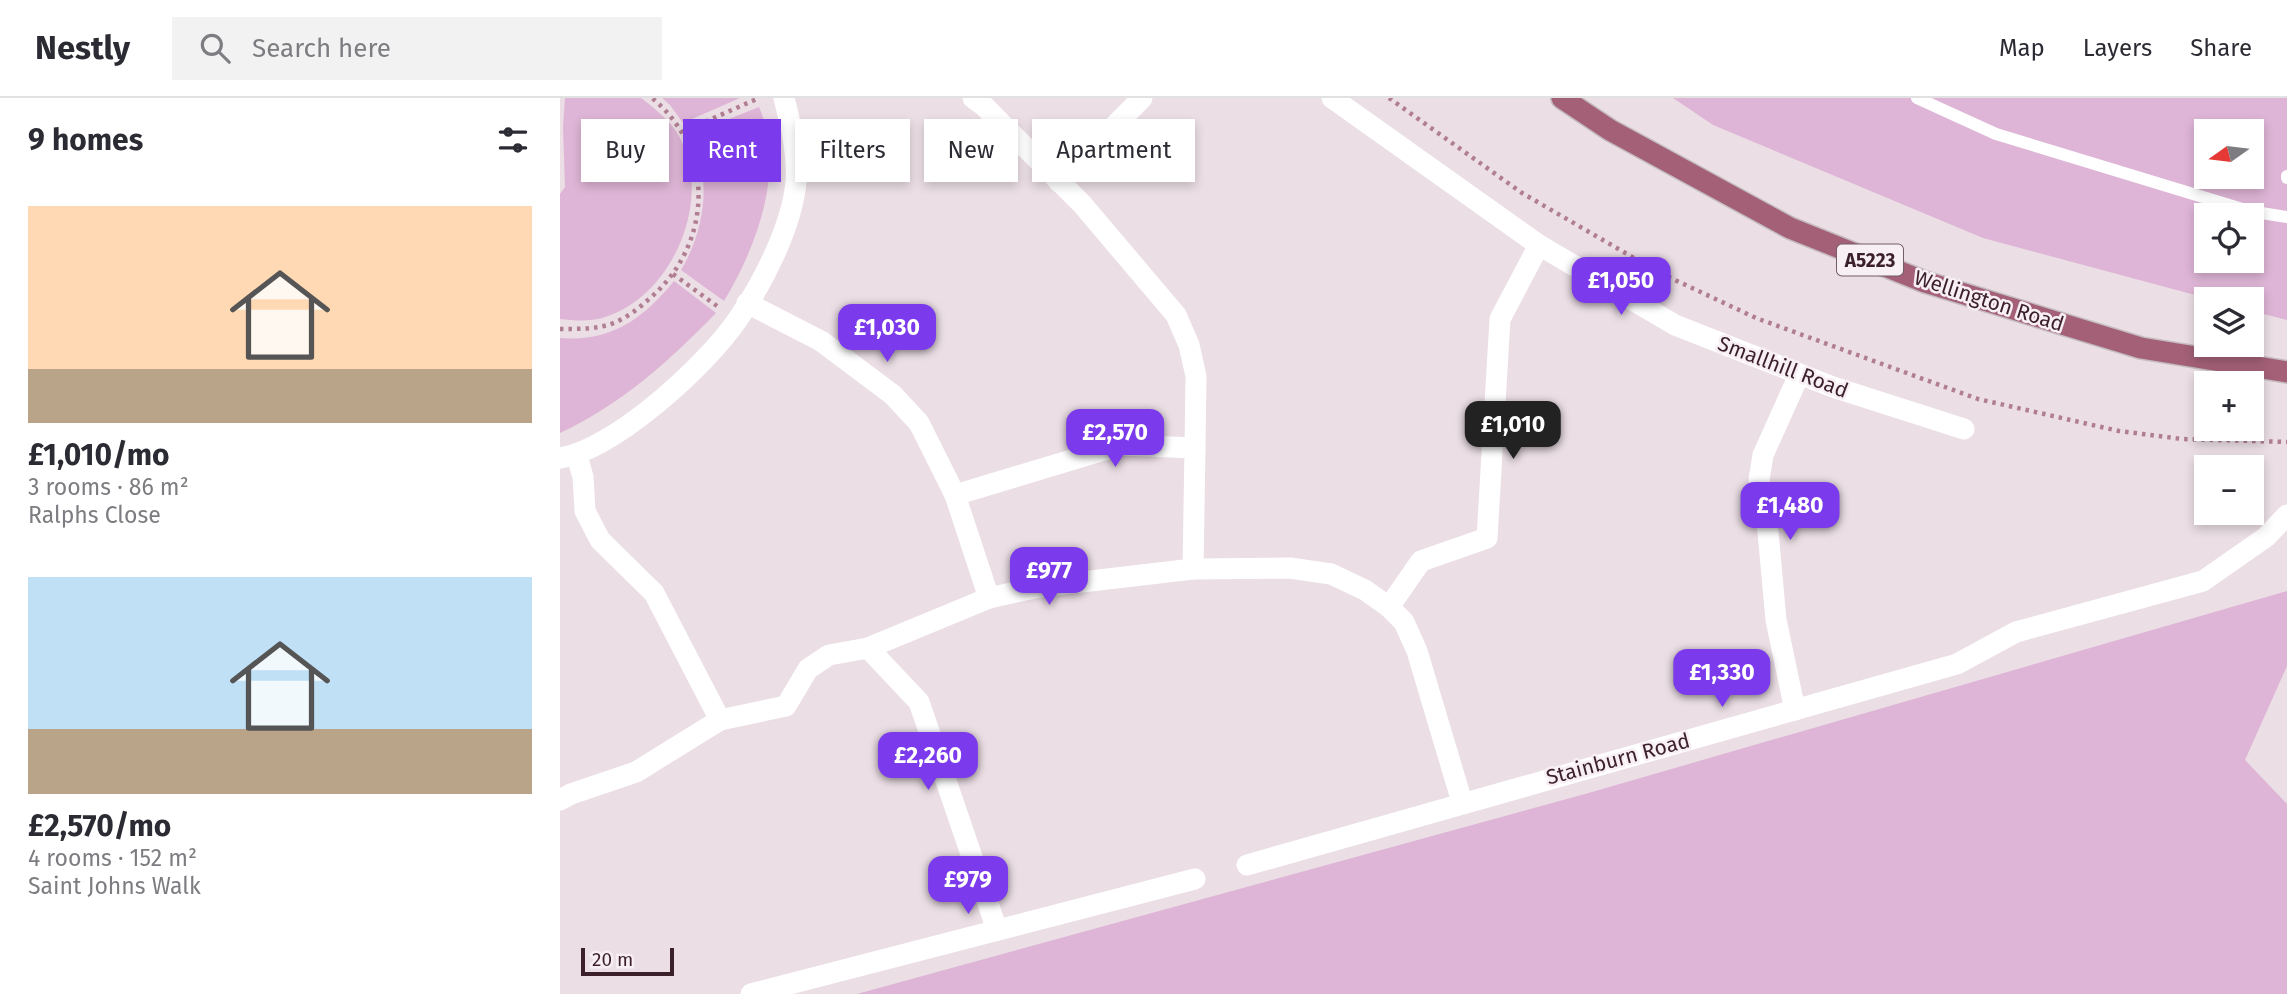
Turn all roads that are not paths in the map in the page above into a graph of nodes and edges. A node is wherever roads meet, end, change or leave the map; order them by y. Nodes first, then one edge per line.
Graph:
1 (785, 98) edge
2 (973, 98) edge
3 (1142, 98) edge
4 (1332, 98) edge
5 (1562, 98) edge
6 (1917, 98) edge
7 (1121, 119) edge
8 (1032, 155) edge
9 (1059, 182) edge
10 (2287, 217) edge
11 (1539, 245) junction
12 (747, 303) junction
13 (2287, 372) edge
14 (1799, 375) junction
15 (1964, 429) dead end
16 (1195, 448) junction
17 (569, 457) edge
18 (956, 495) junction
19 (2287, 515) edge
20 (1193, 569) junction
21 (989, 598) junction
22 (1389, 607) junction
23 (868, 648) junction
24 (1795, 710) junction
25 (720, 720) junction
26 (560, 800) edge
27 (1462, 802) junction
28 (1247, 865) dead end
29 (1195, 879) dead end
30 (997, 930) junction
31 (751, 994) edge

1 - 12 street
2 - 8 street
3 - 7 street
4 - 11 street, Smallhill Road
5 - 13 main road, Wellington Road / A5223
6 - 10 lane
9 - 16 street
11 - 14 street, Smallhill Road
11 - 22 street
12 - 17 street
12 - 18 street
14 - 15 street, Smallhill Road
14 - 24 street
16 - 18 street
16 - 20 street
17 - 25 street
18 - 21 street
19 - 24 street, Stainburn Road
20 - 21 street
20 - 22 street
21 - 23 street
22 - 27 street
23 - 25 street
23 - 30 street
24 - 27 street, Stainburn Road
25 - 26 street
27 - 28 street, Stainburn Road
29 - 30 street
30 - 31 street

